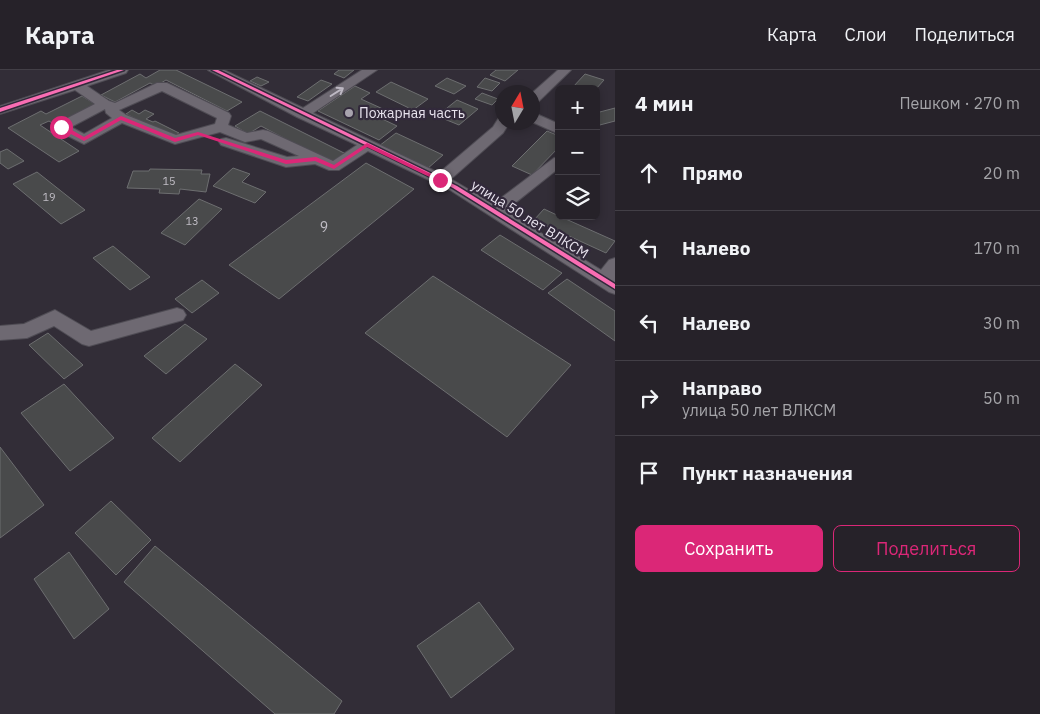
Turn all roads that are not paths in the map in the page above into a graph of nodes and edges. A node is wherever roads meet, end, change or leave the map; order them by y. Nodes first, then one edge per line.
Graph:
1 (122, 70) edge
2 (214, 70) edge
3 (371, 70) edge
4 (565, 70) edge
5 (77, 85) junction
6 (540, 93) edge
7 (104, 104) junction
8 (0, 110) edge
9 (302, 114) junction
10 (121, 118) junction
11 (540, 120) edge
12 (221, 127) junction
13 (555, 128) edge
14 (498, 130) edge
15 (198, 134) junction
16 (367, 145) junction
17 (316, 159) junction
18 (555, 164) edge
19 (440, 180) junction
20 (494, 211) junction
21 (615, 264) edge
22 (609, 283) edge
23 (177, 315) dead end
24 (0, 334) edge

1 - 5 street
2 - 9 street, улица 50 лет ВЛКСМ
9 -> 3 street
4 - 6 street
5 - 7 street
5 - 8 street
7 - 10 street
7 - 10 street
7 - 12 street
9 - 16 street, улица 50 лет ВЛКСМ
10 - 15 street
11 - 13 street
12 - 15 street
12 - 17 street
14 - 19 street
15 - 17 street
16 - 17 street
16 - 19 street, улица 50 лет ВЛКСМ
18 - 20 street
19 - 20 street, улица 50 лет ВЛКСМ
20 - 22 street, улица 50 лет ВЛКСМ
21 - 22 street
23 - 24 street

